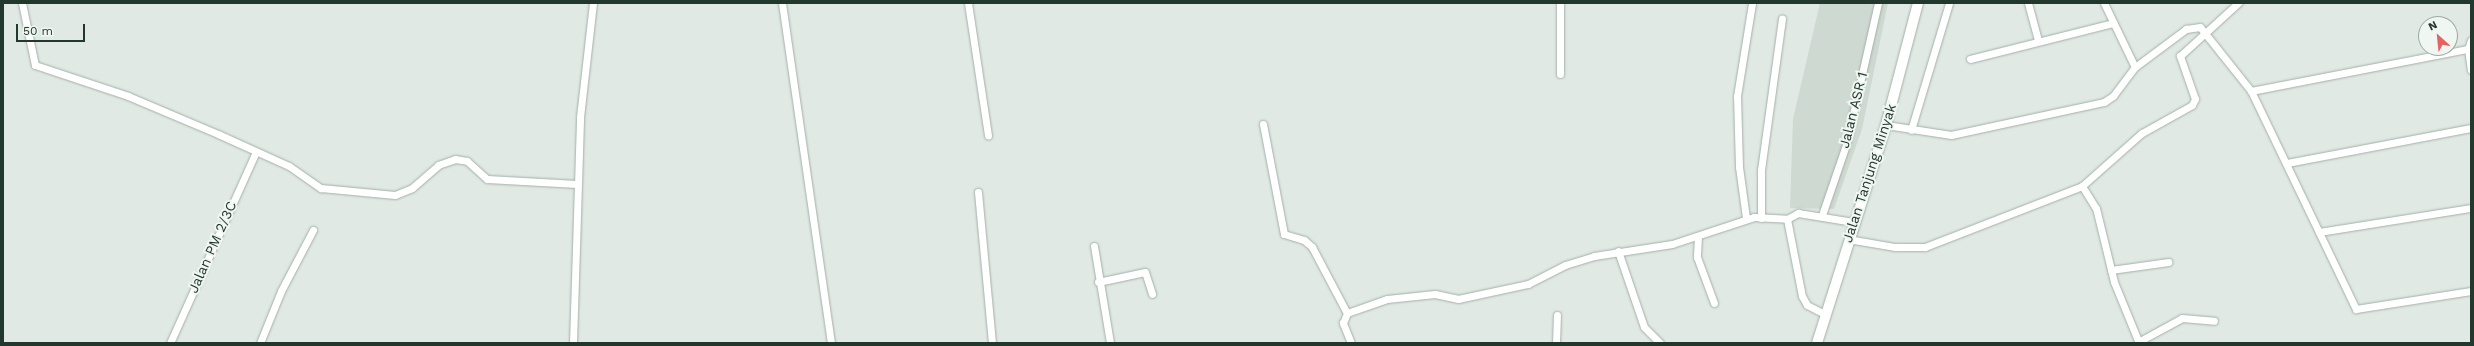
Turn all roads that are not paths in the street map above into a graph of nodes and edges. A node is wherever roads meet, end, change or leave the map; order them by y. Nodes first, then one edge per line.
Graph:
1 (22, 3) edge
2 (593, 3) edge
3 (782, 3) edge
4 (968, 3) edge
5 (1560, 3) edge
6 (1752, 3) edge
7 (1878, 3) edge
8 (1918, 3) edge
9 (1949, 3) edge
10 (2028, 3) edge
11 (2104, 3) edge
12 (2238, 3) edge
13 (1782, 18) dead end
14 (2113, 23) junction
15 (2205, 32) junction
16 (2471, 40) edge
17 (2038, 41) junction
18 (2468, 49) junction
19 (1970, 59) dead end
20 (2135, 67) junction
21 (2471, 70) edge
22 (1560, 74) dead end
23 (2251, 91) junction
24 (1263, 124) dead end
25 (1886, 125) junction
26 (2471, 128) edge
27 (1911, 130) junction
28 (988, 136) dead end
29 (256, 152) junction
30 (2287, 163) junction
31 (577, 184) junction
32 (2082, 186) junction
33 (978, 192) dead end
34 (2471, 208) edge
35 (1822, 214) junction
36 (1746, 218) junction
37 (1761, 218) junction
38 (1787, 219) junction
39 (1852, 222) junction
40 (313, 230) dead end
41 (2319, 232) junction
42 (1698, 236) junction
43 (1848, 239) junction
44 (1094, 246) dead end
45 (1618, 251) junction
46 (2168, 262) dead end
47 (2111, 270) junction
48 (1098, 282) junction
49 (2471, 291) edge
50 (1152, 294) dead end
51 (1714, 303) dead end
52 (1347, 313) junction
53 (1825, 314) junction
54 (1557, 315) dead end
55 (2214, 321) dead end
56 (170, 343) edge
57 (260, 343) edge
58 (572, 343) edge
59 (831, 343) edge
60 (992, 343) edge
61 (1110, 343) edge
62 (1351, 343) edge
63 (1556, 343) edge
64 (1660, 343) edge
65 (1817, 343) edge
66 (2139, 343) edge

1 - 29 street
2 - 31 street
3 - 59 street
4 - 28 street
5 - 22 street
6 - 36 street
7 - 35 street, Jalan ASR 1
8 - 25 main road, Jalan Tanjung Minyak
9 - 27 street
10 - 17 street
11 - 14 street
12 - 15 street
13 - 37 street
14 - 17 street
14 - 20 street
15 - 20 street
15 - 23 street
15 - 32 street
16 - 18 street
17 - 19 street
18 - 21 street
18 - 23 street
20 - 27 street
23 - 30 street
24 - 52 street
25 - 27 street
25 - 39 main road, Jalan Tanjung Minyak
26 - 30 street
29 - 31 street
29 - 56 street, Jalan PM 2/3C
30 - 41 street
31 - 58 street
32 - 43 street
32 - 47 street
33 - 60 street
34 - 41 street
35 - 38 street
35 - 39 street
36 - 37 street
36 - 42 street
37 - 38 street
38 - 53 street
39 - 43 main road, Jalan Tanjung Minyak
40 - 57 street
41 - 49 street
42 - 45 street
42 - 51 street
43 - 53 main road, Jalan Tanjung Minyak
44 - 48 street
45 - 52 street
45 - 64 street
46 - 47 street
47 - 66 street
48 - 50 street
48 - 61 street
52 - 62 street
53 - 65 main road, Jalan Tanjung Minyak
54 - 63 street
55 - 66 street

